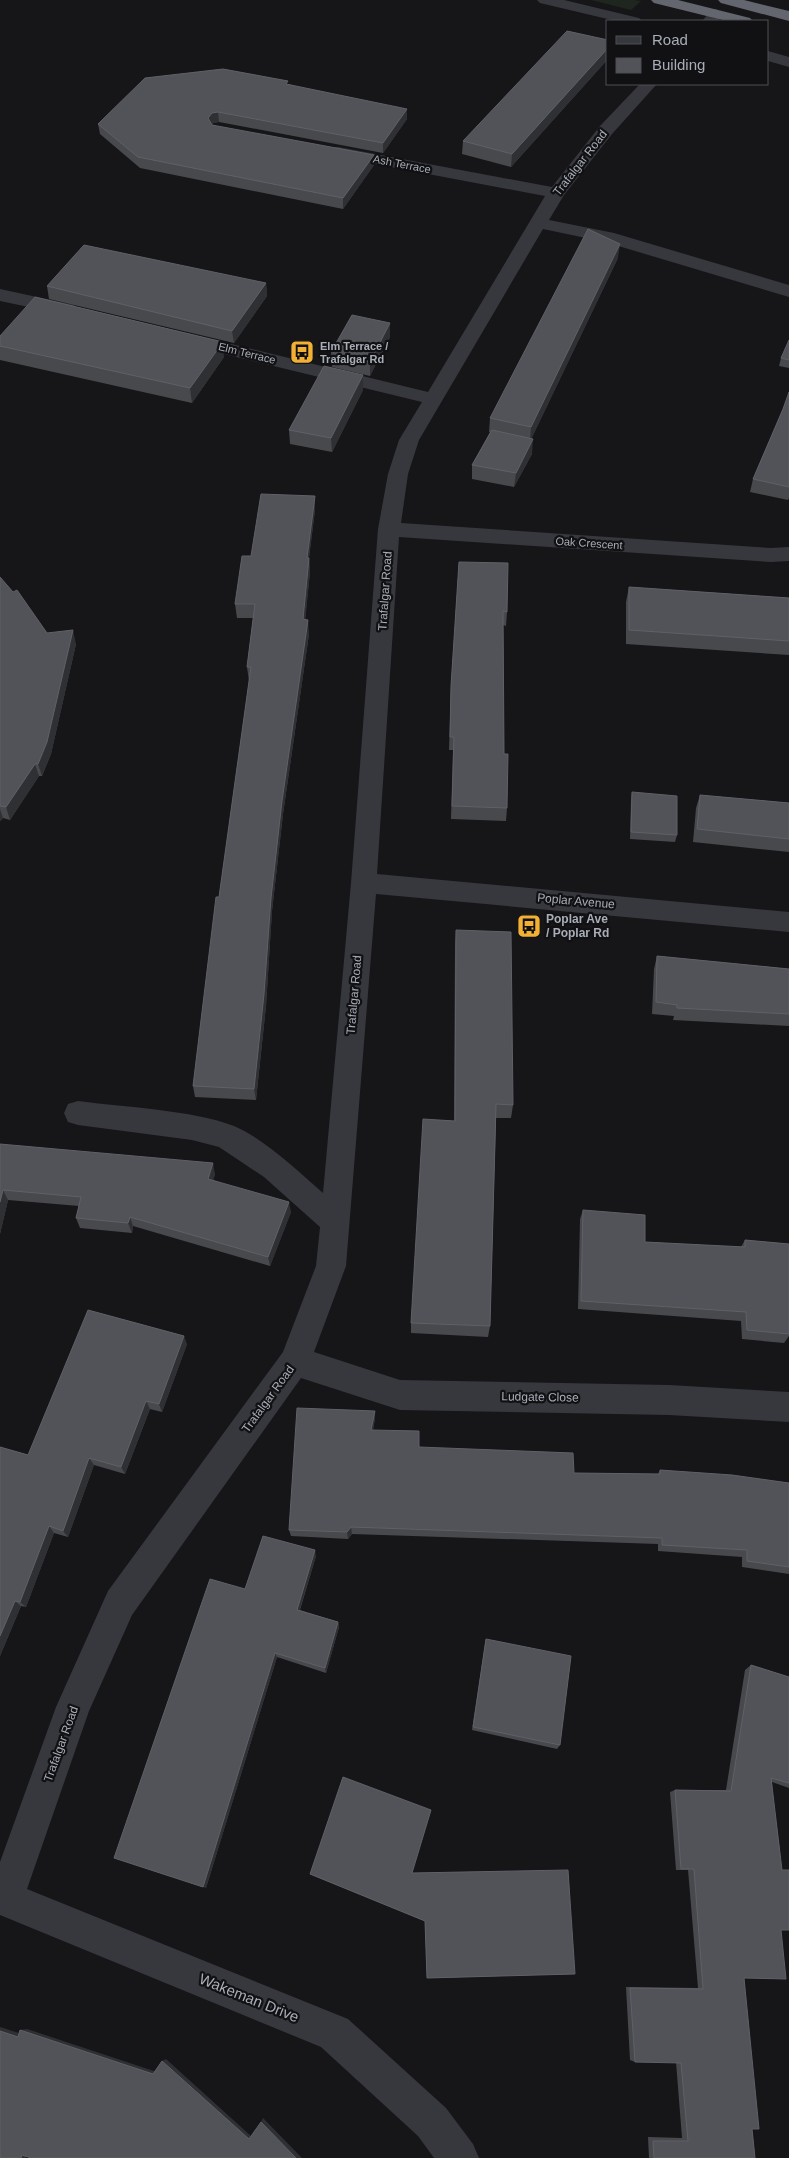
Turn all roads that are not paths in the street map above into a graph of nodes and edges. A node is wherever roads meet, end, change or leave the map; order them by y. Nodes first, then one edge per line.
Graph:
1 (545, 0) edge
2 (659, 0) edge
3 (727, 0) edge
4 (713, 18) edge
5 (630, 20) edge
6 (734, 20) edge
7 (787, 26) edge
8 (769, 56) edge
9 (789, 62) edge
10 (648, 85) edge
11 (325, 149) edge
12 (556, 193) junction
13 (538, 223) junction
14 (789, 290) edge
15 (0, 295) edge
16 (89, 315) edge
17 (166, 334) edge
18 (434, 399) junction
19 (389, 529) junction
20 (789, 554) edge
21 (364, 883) junction
22 (789, 922) edge
23 (78, 1113) dead end
24 (335, 1222) junction
25 (295, 1361) junction
26 (789, 1408) edge
27 (2, 1898) edge
28 (459, 2158) edge

1 - 5 street
2 - 4 highway
3 - 4 highway
3 - 7 highway
4 - 6 highway
8 - 9 street
10 - 12 street, Trafalgar Road
11 - 12 street, Ash Terrace
12 - 13 street, Trafalgar Road
13 - 14 street
13 - 18 street, Trafalgar Road
15 - 16 street
17 - 18 street, Elm Terrace
18 - 19 street, Trafalgar Road
19 - 20 street, Oak Crescent
19 - 21 street, Trafalgar Road
21 - 22 street, Poplar Avenue
21 - 24 street, Trafalgar Road
23 - 24 street
24 - 25 street, Trafalgar Road
25 - 26 street, Ludgate Close
25 - 27 street, Trafalgar Road
27 - 28 street, Wakeman Drive

